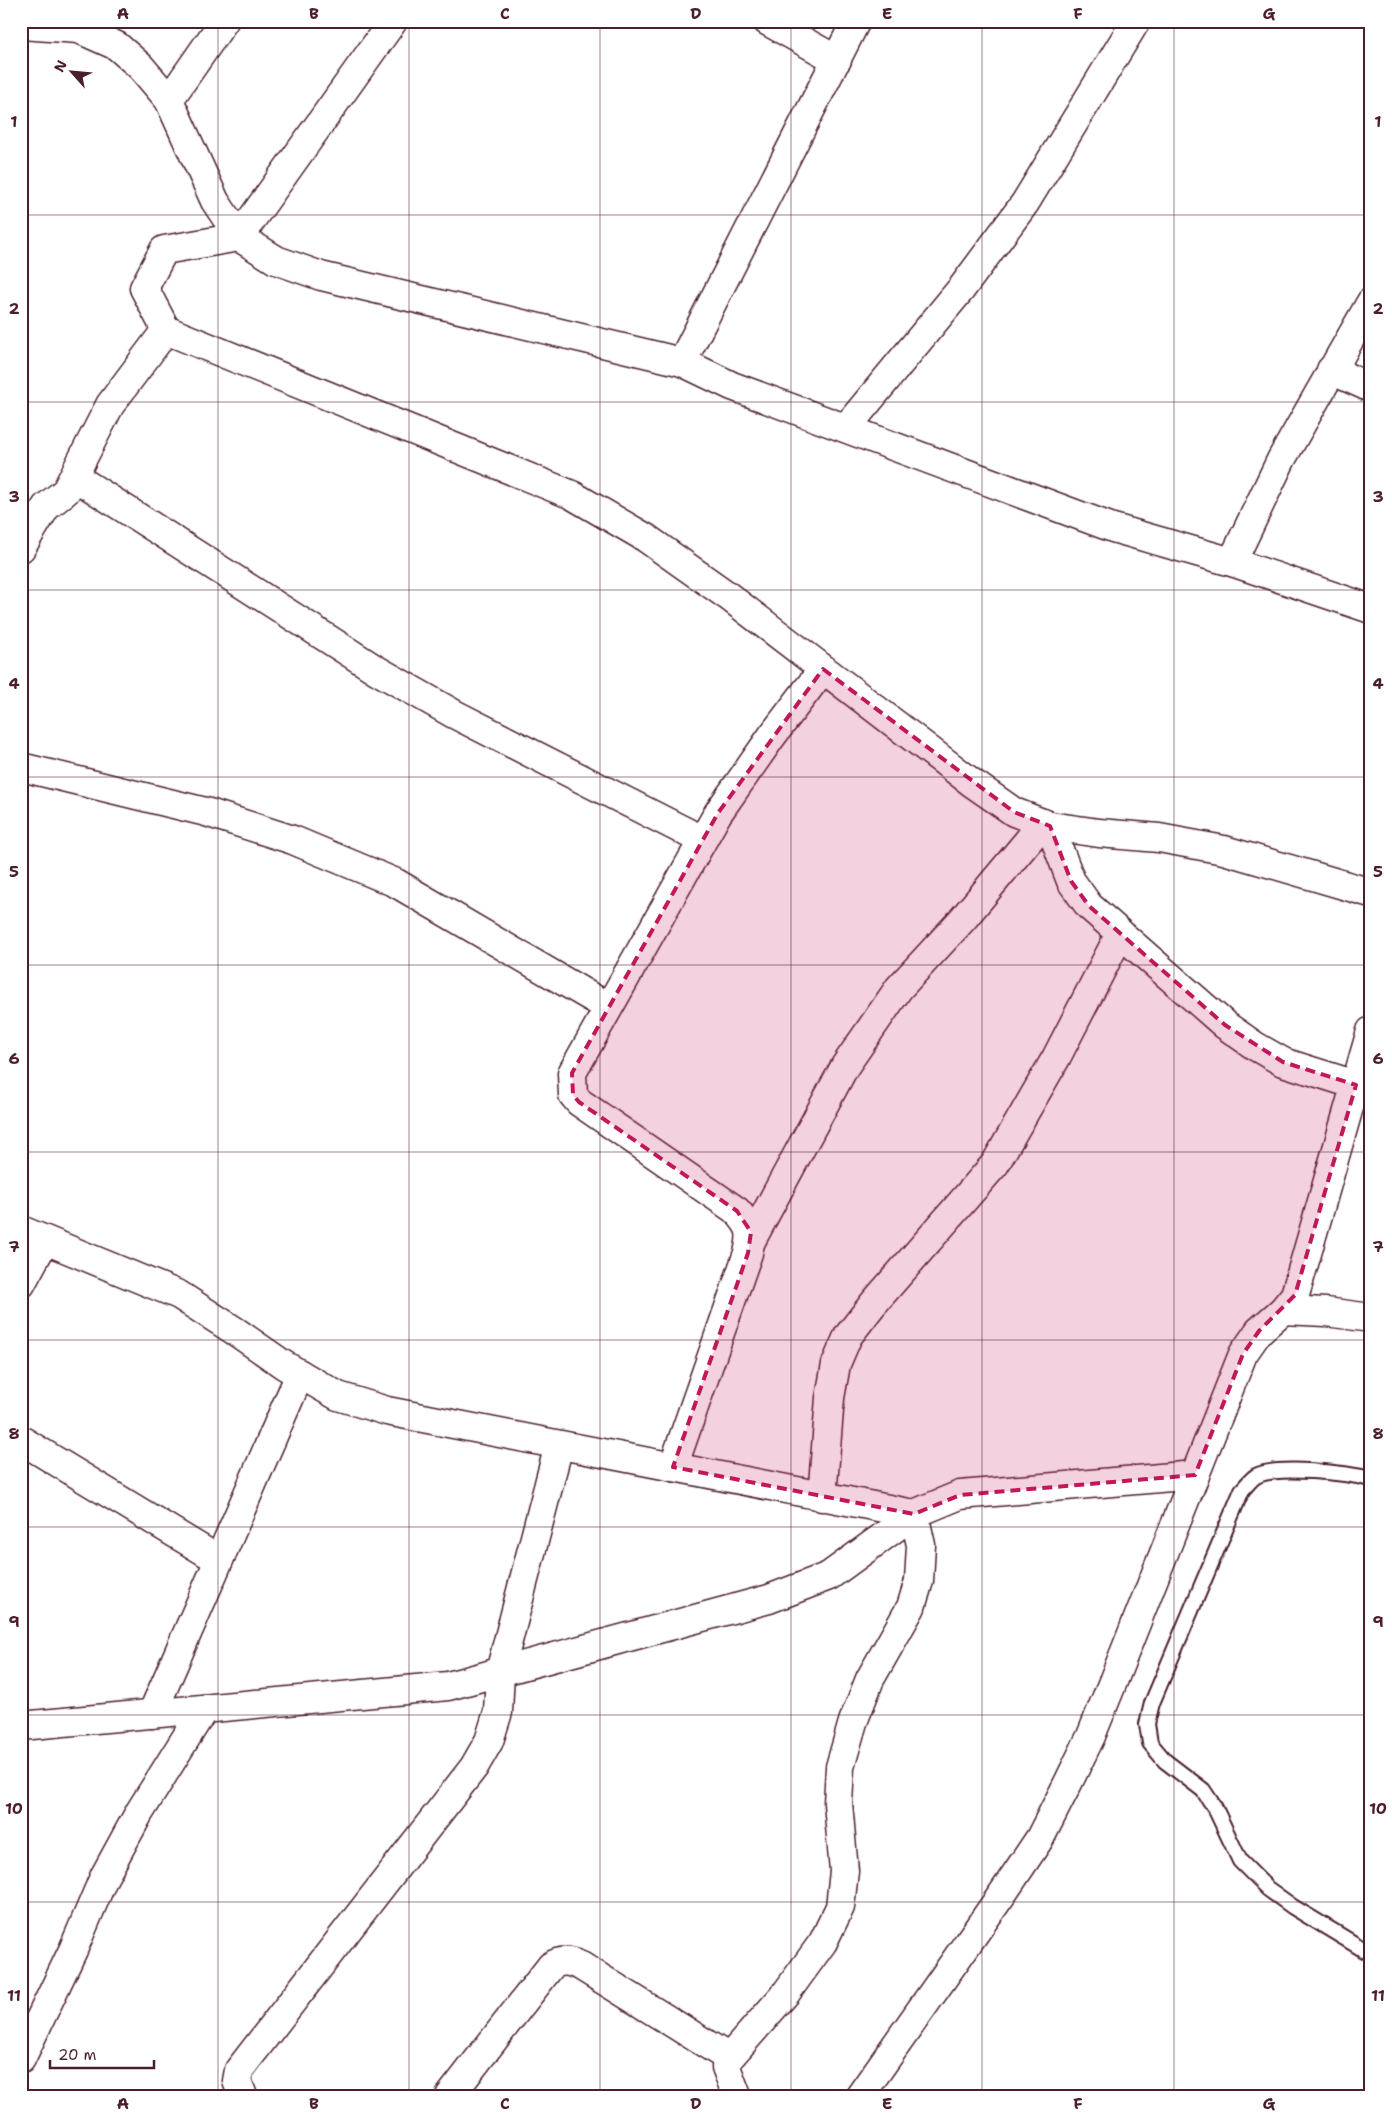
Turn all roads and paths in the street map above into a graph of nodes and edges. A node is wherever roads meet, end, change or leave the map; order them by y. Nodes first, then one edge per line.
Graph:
1 (224, 21) edge
2 (393, 21) edge
3 (767, 21) edge
4 (856, 21) edge
5 (1136, 21) edge
6 (21, 25) edge
7 (837, 60) junction
8 (169, 100) junction
9 (238, 237) junction
10 (1371, 302) edge
11 (166, 330) junction
12 (682, 362) junction
13 (1331, 370) junction
14 (1371, 388) edge
15 (846, 428) junction
16 (86, 484) dead end
17 (21, 548) edge
18 (1232, 562) junction
19 (1371, 609) edge
20 (823, 669) junction
21 (21, 767) edge
22 (1047, 824) junction
23 (702, 840) junction
24 (1371, 893) edge
25 (1120, 934) junction
26 (608, 1007) junction
27 (1371, 1031) edge
28 (1356, 1085) junction
29 (33, 1235) edge
30 (751, 1241) junction
31 (21, 1284) edge
32 (1283, 1310) junction
33 (1371, 1318) edge
34 (300, 1374) junction
35 (21, 1440) edge
36 (559, 1445) junction
37 (673, 1467) junction
38 (1195, 1475) junction
39 (1371, 1479) edge
40 (822, 1496) junction
41 (914, 1514) junction
42 (219, 1560) junction
43 (500, 1672) junction
44 (204, 1709) junction
45 (152, 1714) junction
46 (21, 1726) edge
47 (1371, 1954) edge
48 (729, 2058) junction
49 (21, 2059) edge
50 (243, 2096) edge
51 (450, 2096) edge
52 (738, 2096) edge
53 (860, 2096) edge

1 - 8 street
2 - 9 street
3 - 7 street
4 - 7 street
5 - 15 street
6 - 8 street
7 - 12 street
8 - 9 street
9 - 11 street
9 - 12 street
10 - 13 street
11 - 17 street
11 - 20 street
12 - 15 street
13 - 14 street
13 - 18 street
15 - 18 street
16 - 23 street
18 - 19 street
20 - 22 street
20 - 23 street
21 - 26 street
22 - 24 street
22 - 25 street
22 - 30 street
23 - 26 street
25 - 28 street
25 - 40 street
26 - 30 street
27 - 28 street
28 - 32 street
29 - 31 street
29 - 34 street
30 - 37 street
32 - 33 street
32 - 38 street
34 - 36 street
34 - 42 street
35 - 42 street
36 - 37 street
36 - 43 street
37 - 40 street
38 - 41 street
38 - 53 street
39 - 47 lane
40 - 41 street
41 - 43 street
41 - 48 street
42 - 45 street
43 - 44 street
43 - 50 street
44 - 45 street
44 - 49 street
45 - 46 street
48 - 51 street
48 - 52 street

